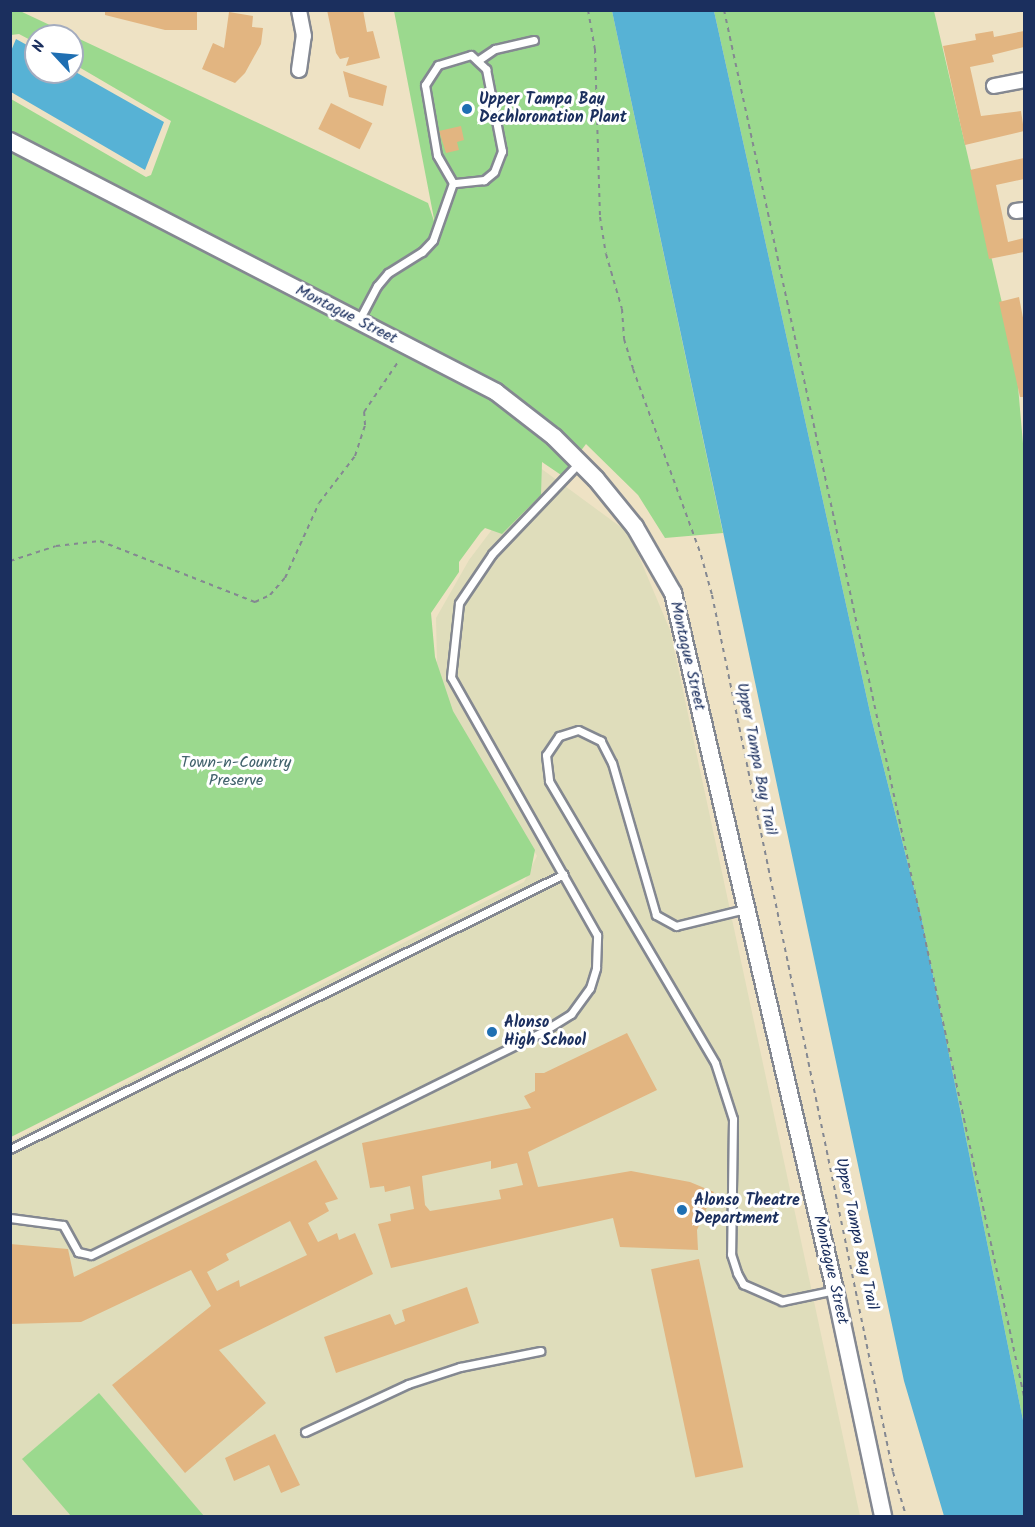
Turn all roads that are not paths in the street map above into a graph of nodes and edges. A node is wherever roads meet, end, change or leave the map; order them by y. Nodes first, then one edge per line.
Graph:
1 (299, 10) edge
2 (534, 40) dead end
3 (480, 59) junction
4 (299, 70) dead end
5 (1024, 80) edge
6 (994, 86) dead end
7 (10, 141) edge
8 (453, 183) junction
9 (358, 322) junction
10 (580, 462) junction
11 (564, 873) junction
12 (745, 909) junction
13 (10, 1149) edge
14 (10, 1218) edge
15 (835, 1290) junction
16 (540, 1351) dead end
17 (305, 1432) dead end
18 (883, 1516) edge

1 - 4 street
2 - 3 lane
3 - 8 lane
3 - 8 lane
5 - 6 street
7 - 9 street, Montague Street
8 - 9 lane
9 - 10 street, Montague Street
10 - 11 lane
10 - 12 street, Montague Street
11 - 13 lane
11 - 14 lane
12 - 15 street, Montague Street
12 - 15 lane
15 - 18 street, Montague Street
16 - 17 lane

